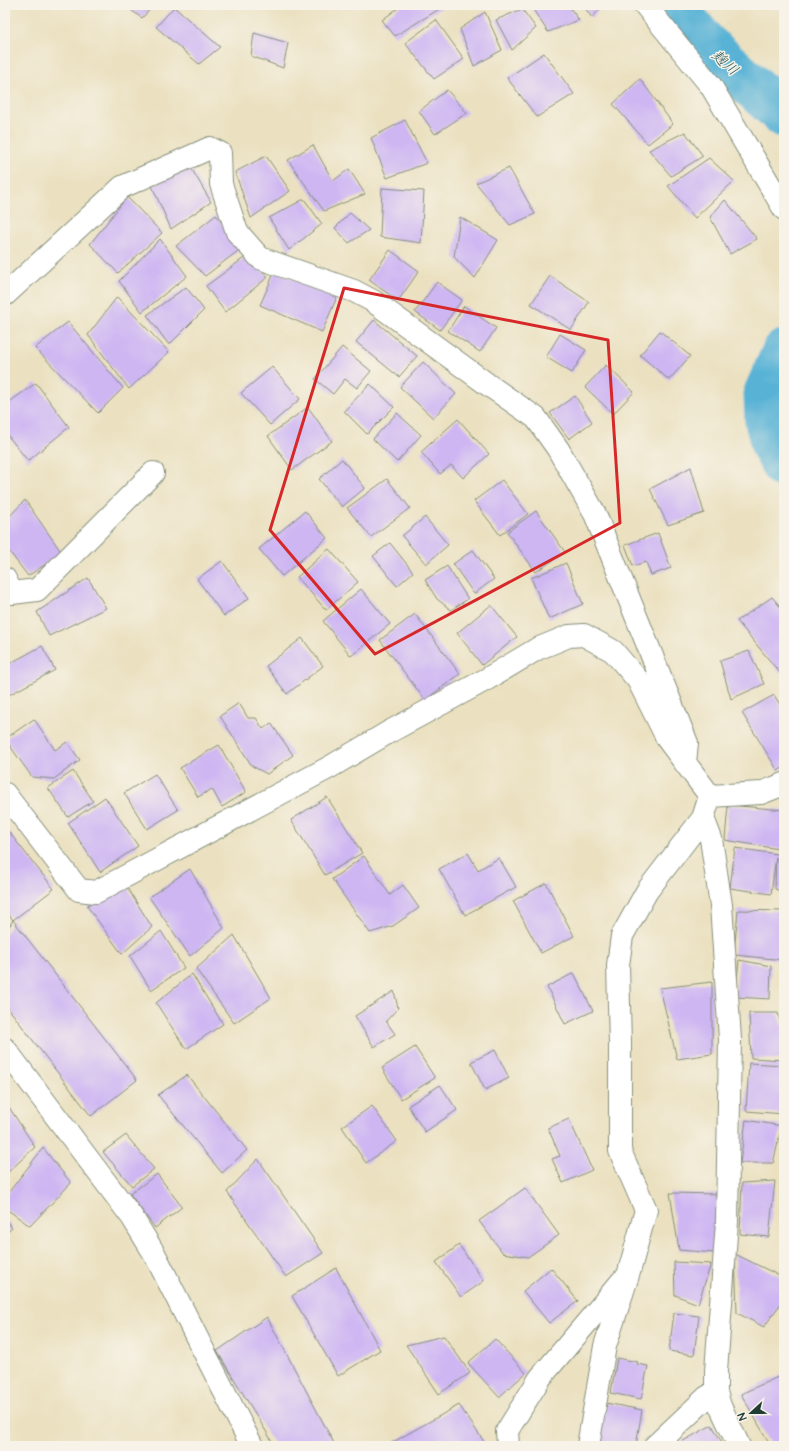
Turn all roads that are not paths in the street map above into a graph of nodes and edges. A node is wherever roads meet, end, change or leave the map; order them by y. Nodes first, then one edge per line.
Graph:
1 (645, 5) edge
2 (784, 209) edge
3 (5, 295) edge
4 (153, 473) dead end
5 (5, 579) edge
6 (685, 763) junction
7 (784, 784) edge
8 (5, 794) edge
9 (710, 796) junction
10 (703, 818) junction
11 (5, 1049) edge
12 (629, 1272) junction
13 (716, 1392) junction
14 (252, 1446) edge
15 (508, 1446) edge
16 (588, 1446) edge
17 (655, 1446) edge
18 (739, 1446) edge

1 - 2 street
3 - 6 street
4 - 5 street
6 - 8 street
6 - 9 street
7 - 9 street
9 - 10 street
10 - 12 street
10 - 13 street
11 - 14 street
12 - 15 street
12 - 16 street
13 - 17 street
13 - 18 street

